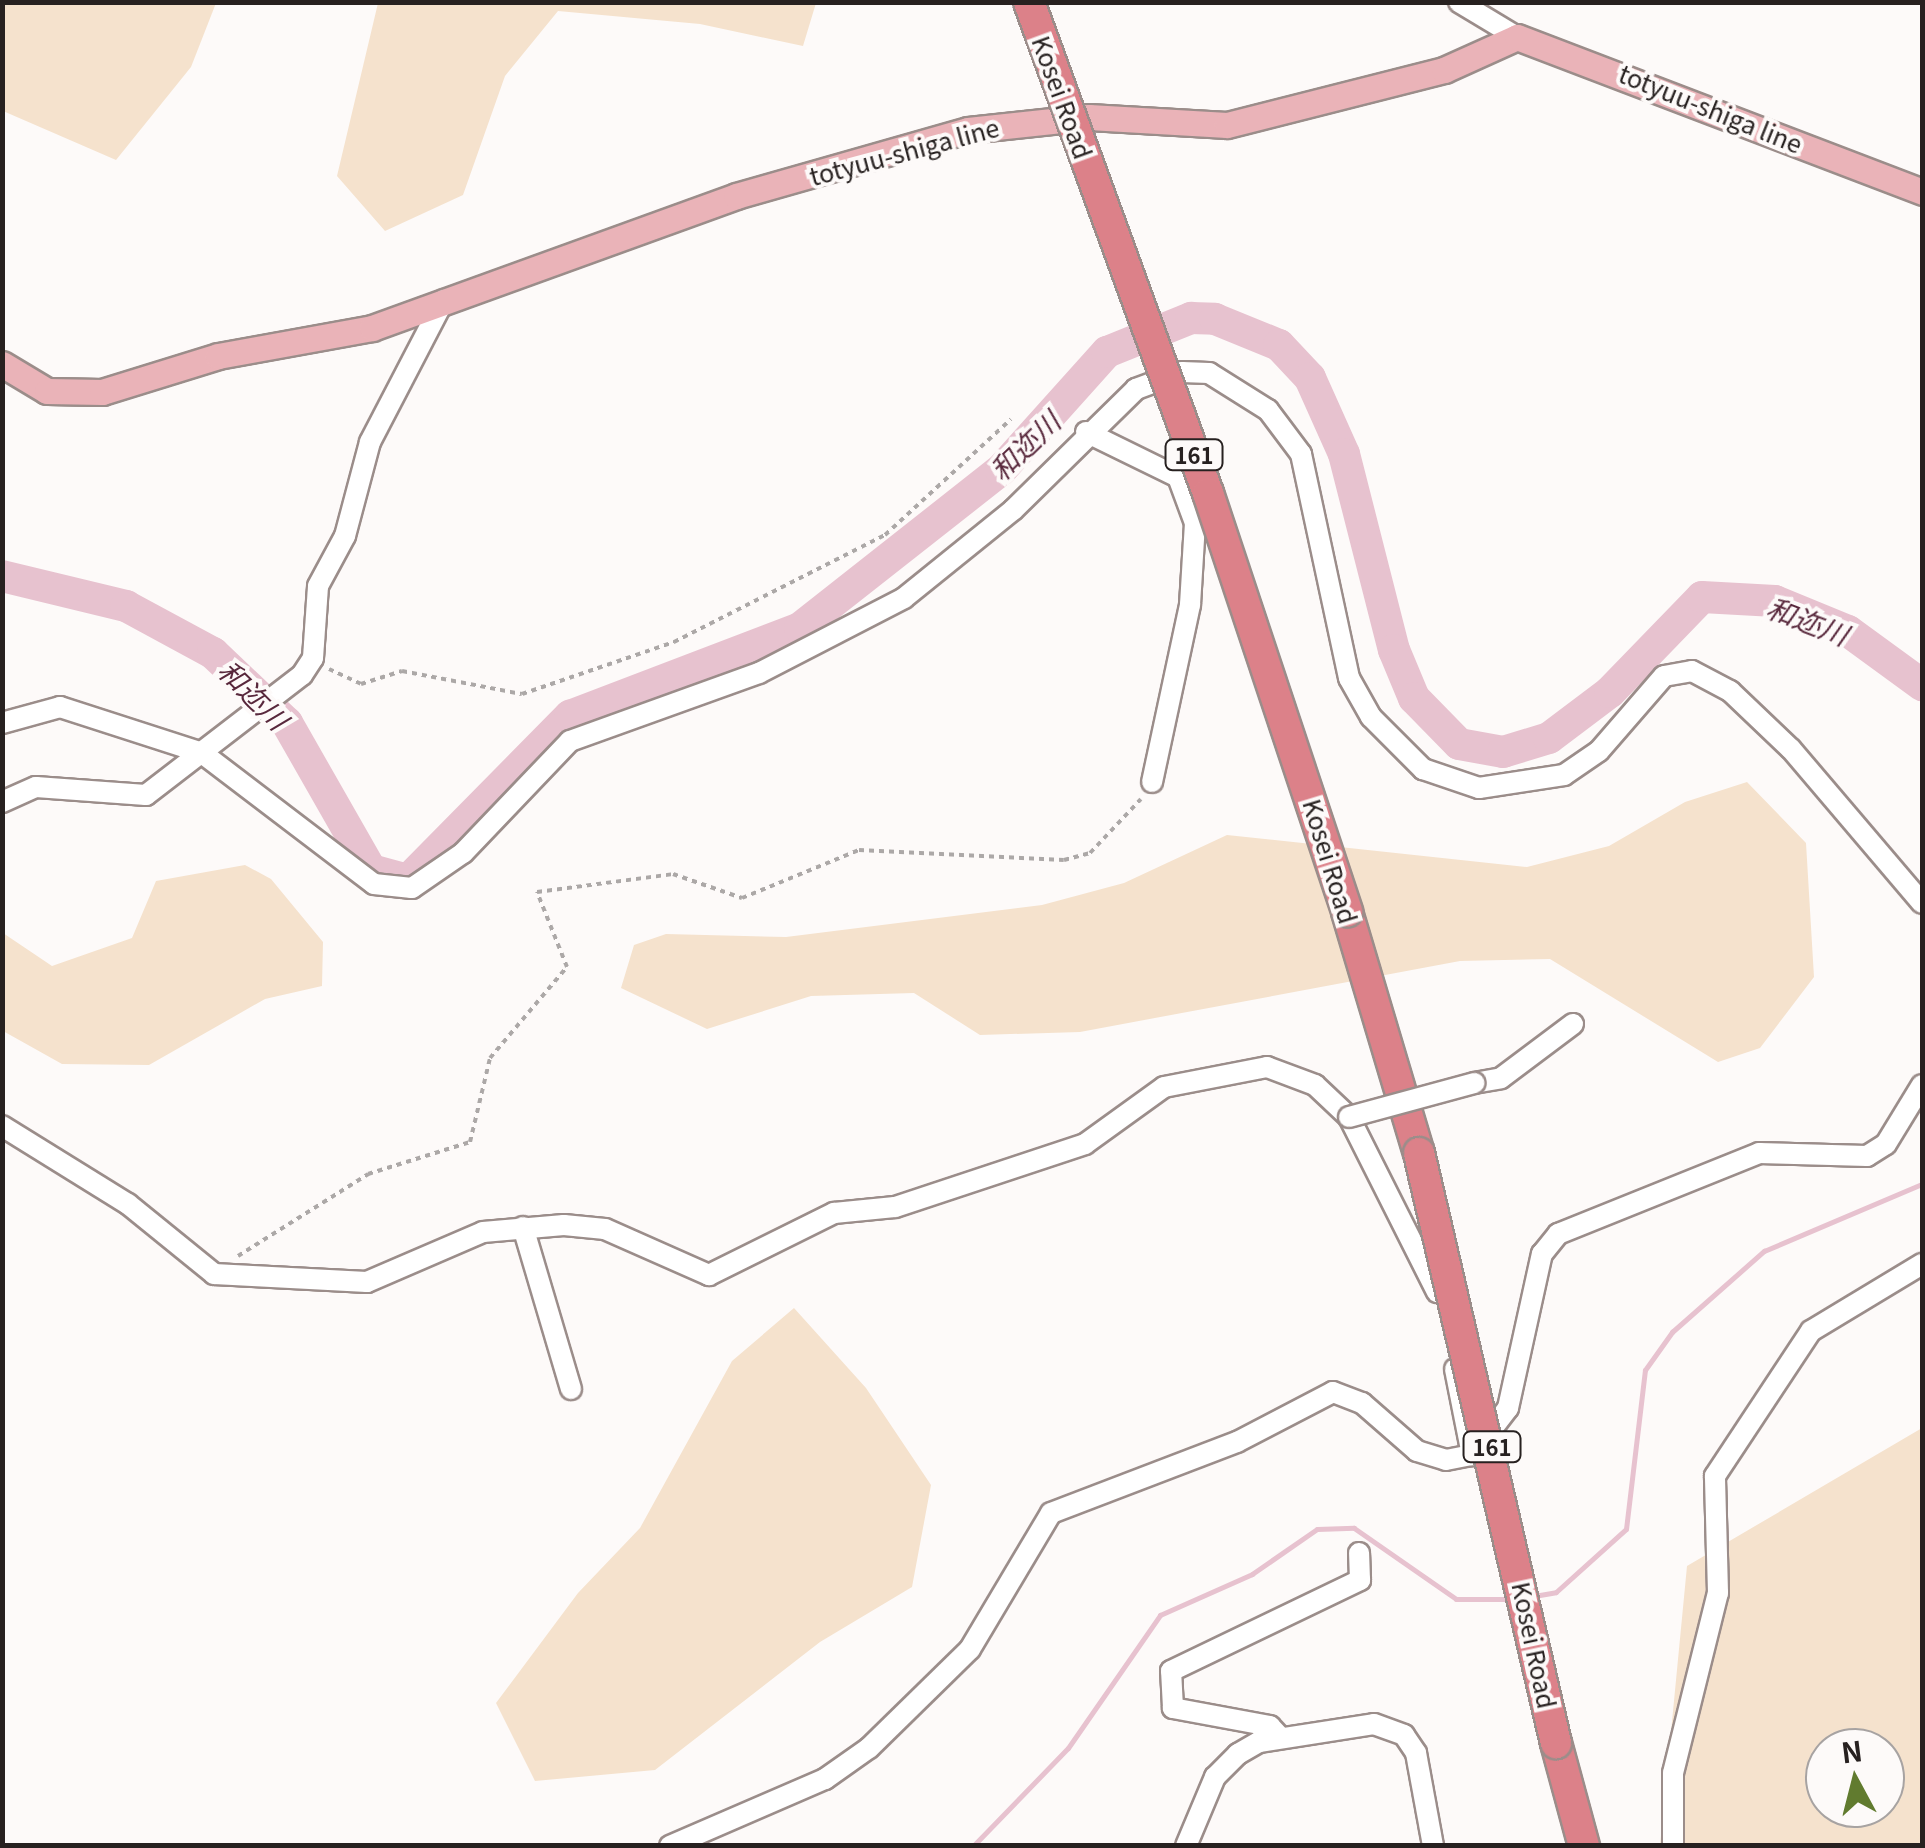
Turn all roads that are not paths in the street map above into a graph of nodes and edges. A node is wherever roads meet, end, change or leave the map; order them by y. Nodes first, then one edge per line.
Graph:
1 (1028, 2) edge
2 (1460, 2) edge
3 (1517, 37) junction
4 (1922, 192) edge
5 (444, 300) junction
6 (2, 364) edge
7 (1086, 432) junction
8 (2, 723) edge
9 (202, 753) junction
10 (1152, 782) road end
11 (2, 802) edge
12 (1922, 903) edge
13 (1572, 1024) dead end
14 (1922, 1085) edge
15 (1348, 1117) junction
16 (2, 1126) edge
17 (523, 1227) junction
18 (1922, 1264) edge
19 (571, 1389) dead end
20 (1472, 1455) junction
21 (1358, 1553) dead end
22 (1281, 1738) junction
23 (1556, 1744) junction
24 (670, 1846) edge
25 (1186, 1846) edge
26 (1433, 1846) edge
27 (1574, 1846) edge
28 (1584, 1846) edge
29 (1672, 1846) edge

1 - 23 highway, Kosei Road / 161, bridge
2 - 3 street
3 - 4 main road, totyuu-shiga line
3 - 5 main road, totyuu-shiga line
5 - 6 main road, totyuu-shiga line
5 - 9 street
7 - 9 street
7 - 10 street
7 - 12 street
8 - 9 street
9 - 11 street
13 - 15 street, bridge
14 - 20 street
15 - 17 street
15 - 20 street
16 - 17 street
17 - 19 street
18 - 29 street
20 - 24 street
21 - 22 street
22 - 25 street
22 - 26 street
23 - 27 highway, Kosei Road / 161
23 - 28 highway, Kosei Road / 161

